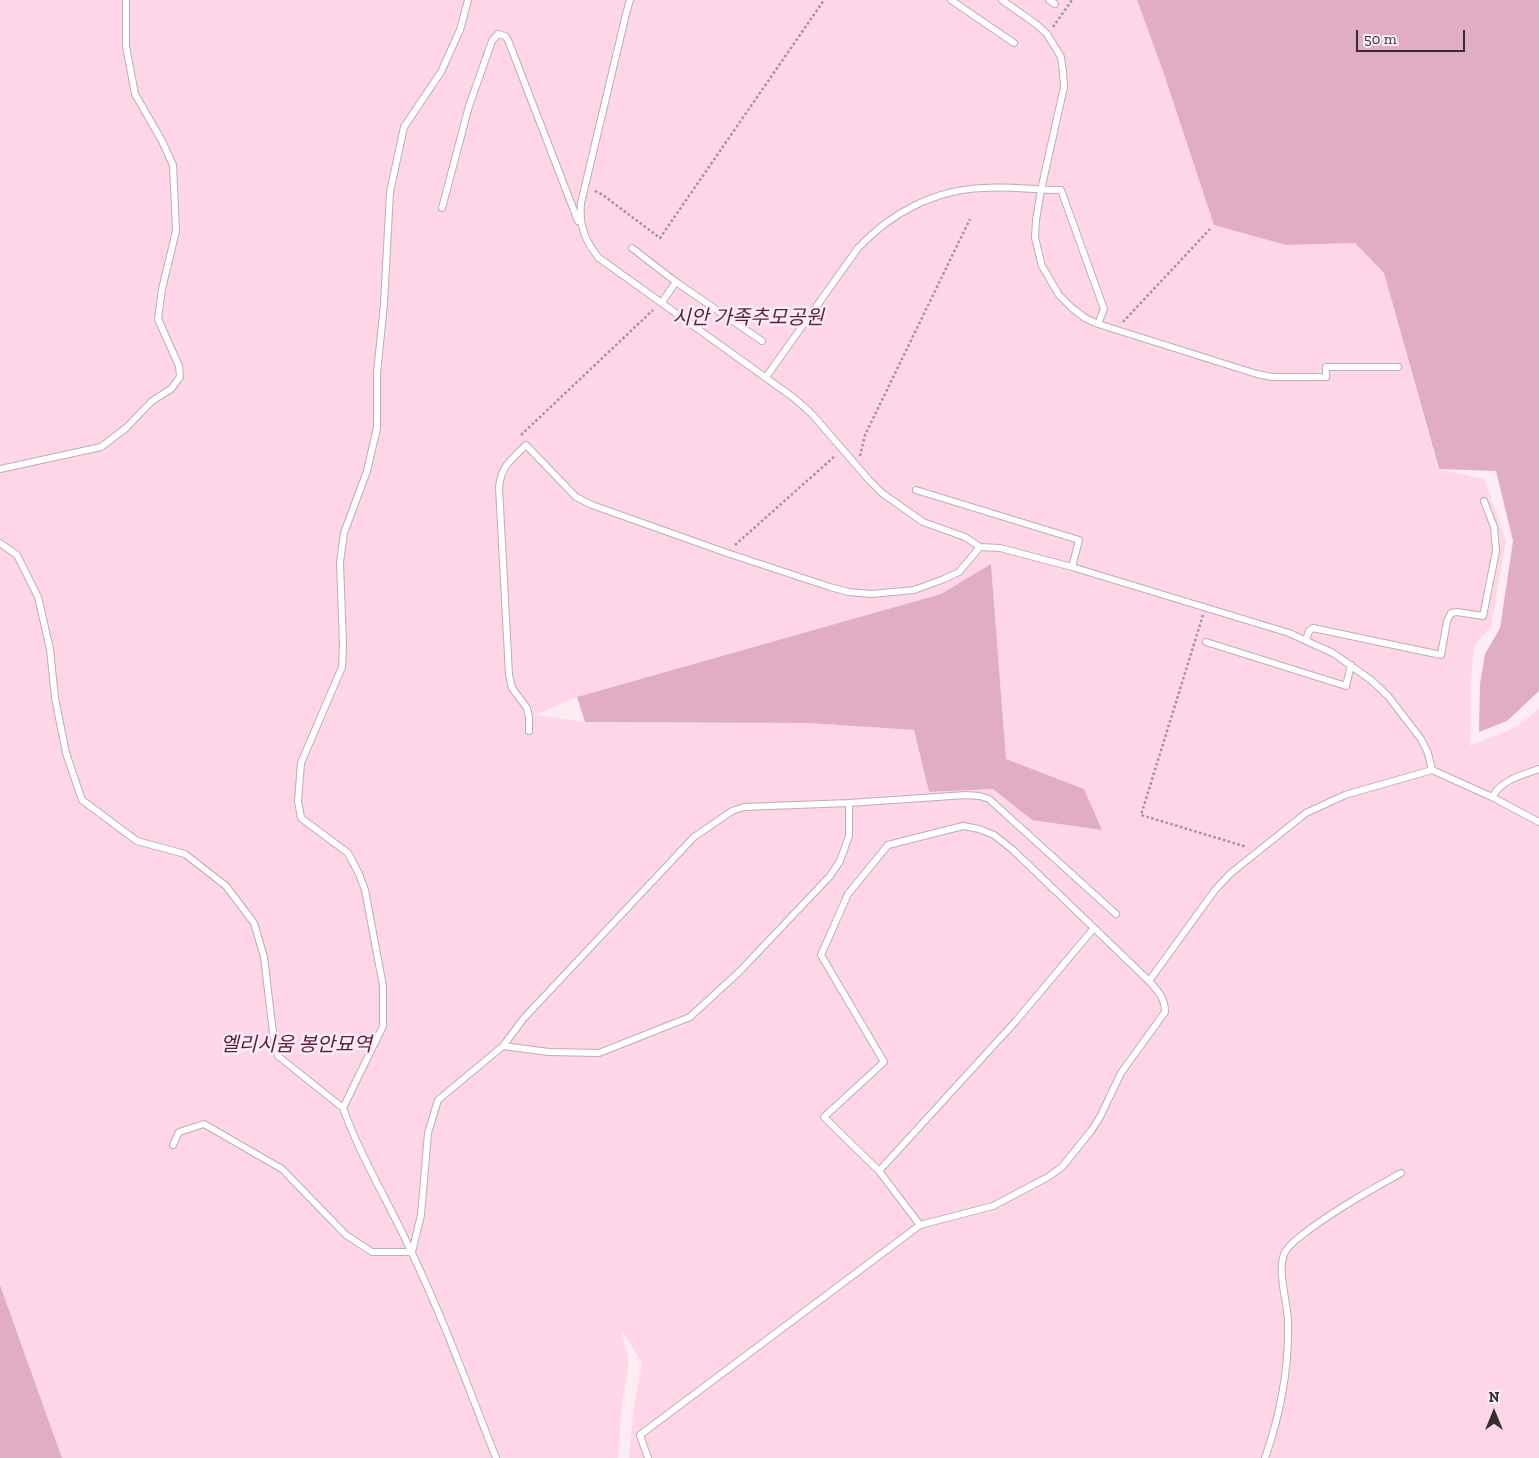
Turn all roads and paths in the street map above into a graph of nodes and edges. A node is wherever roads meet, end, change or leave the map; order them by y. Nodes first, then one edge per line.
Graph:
1 (126, 0) edge
2 (468, 0) edge
3 (630, 0) edge
4 (824, 0) edge
5 (951, 0) edge
6 (1002, 0) edge
7 (1072, 0) edge
8 (959, 2) edge
9 (1047, 34) junction
10 (1014, 43) dead end
11 (584, 187) junction
12 (1041, 190) junction
13 (442, 208) dead end
14 (970, 219) dead end
15 (582, 229) junction
16 (1210, 229) dead end
17 (632, 248) dead end
18 (676, 282) junction
19 (662, 302) junction
20 (1098, 324) junction
21 (1115, 330) junction
22 (762, 341) dead end
23 (1398, 367) dead end
24 (766, 377) junction
25 (526, 445) junction
26 (842, 449) junction
27 (858, 467) junction
28 (0, 468) edge
29 (916, 490) dead end
30 (1484, 502) dead end
31 (0, 543) edge
32 (980, 547) junction
33 (726, 553) junction
34 (1072, 567) junction
35 (1205, 608) junction
36 (1306, 640) junction
37 (1206, 642) dead end
38 (1352, 665) junction
39 (529, 732) dead end
40 (1539, 769) edge
41 (1432, 770) junction
42 (1492, 797) junction
43 (849, 803) junction
44 (1539, 822) edge
45 (1258, 850) junction
46 (1116, 914) dead end
47 (1094, 928) junction
48 (1149, 981) junction
49 (503, 1046) junction
50 (343, 1108) junction
51 (173, 1145) dead end
52 (878, 1171) junction
53 (1401, 1173) dead end
54 (920, 1225) junction
55 (412, 1252) junction
56 (496, 1458) edge
57 (648, 1458) edge
58 (1265, 1458) edge

1 - 28 lane
2 - 50 lane
3 - 11 lane
4 - 11 path
5 - 8 lane
6 - 9 lane
7 - 9 path
8 - 10 lane
9 - 12 lane
11 - 15 lane
12 - 20 lane
12 - 20 lane
12 - 24 lane
13 - 15 lane
14 - 27 path
15 - 19 lane
16 - 21 path
17 - 18 lane
18 - 19 lane
18 - 22 lane
19 - 24 lane
19 - 25 path
20 - 21 lane
21 - 23 lane
24 - 26 lane
25 - 33 lane
25 - 39 lane
26 - 27 lane
26 - 33 path
27 - 32 lane
29 - 34 lane
30 - 36 lane
31 - 50 lane
32 - 33 lane
32 - 34 lane
34 - 35 lane
35 - 36 lane
35 - 45 path
36 - 38 lane
37 - 38 lane
38 - 41 lane
40 - 42 lane
41 - 42 lane
41 - 45 lane
42 - 44 lane
43 - 46 lane
43 - 49 lane
43 - 49 lane
45 - 48 lane
47 - 48 lane
47 - 52 lane
47 - 52 lane
48 - 54 lane
49 - 55 lane
50 - 55 lane
51 - 55 lane
52 - 54 lane
53 - 58 lane
54 - 57 lane
55 - 56 lane

